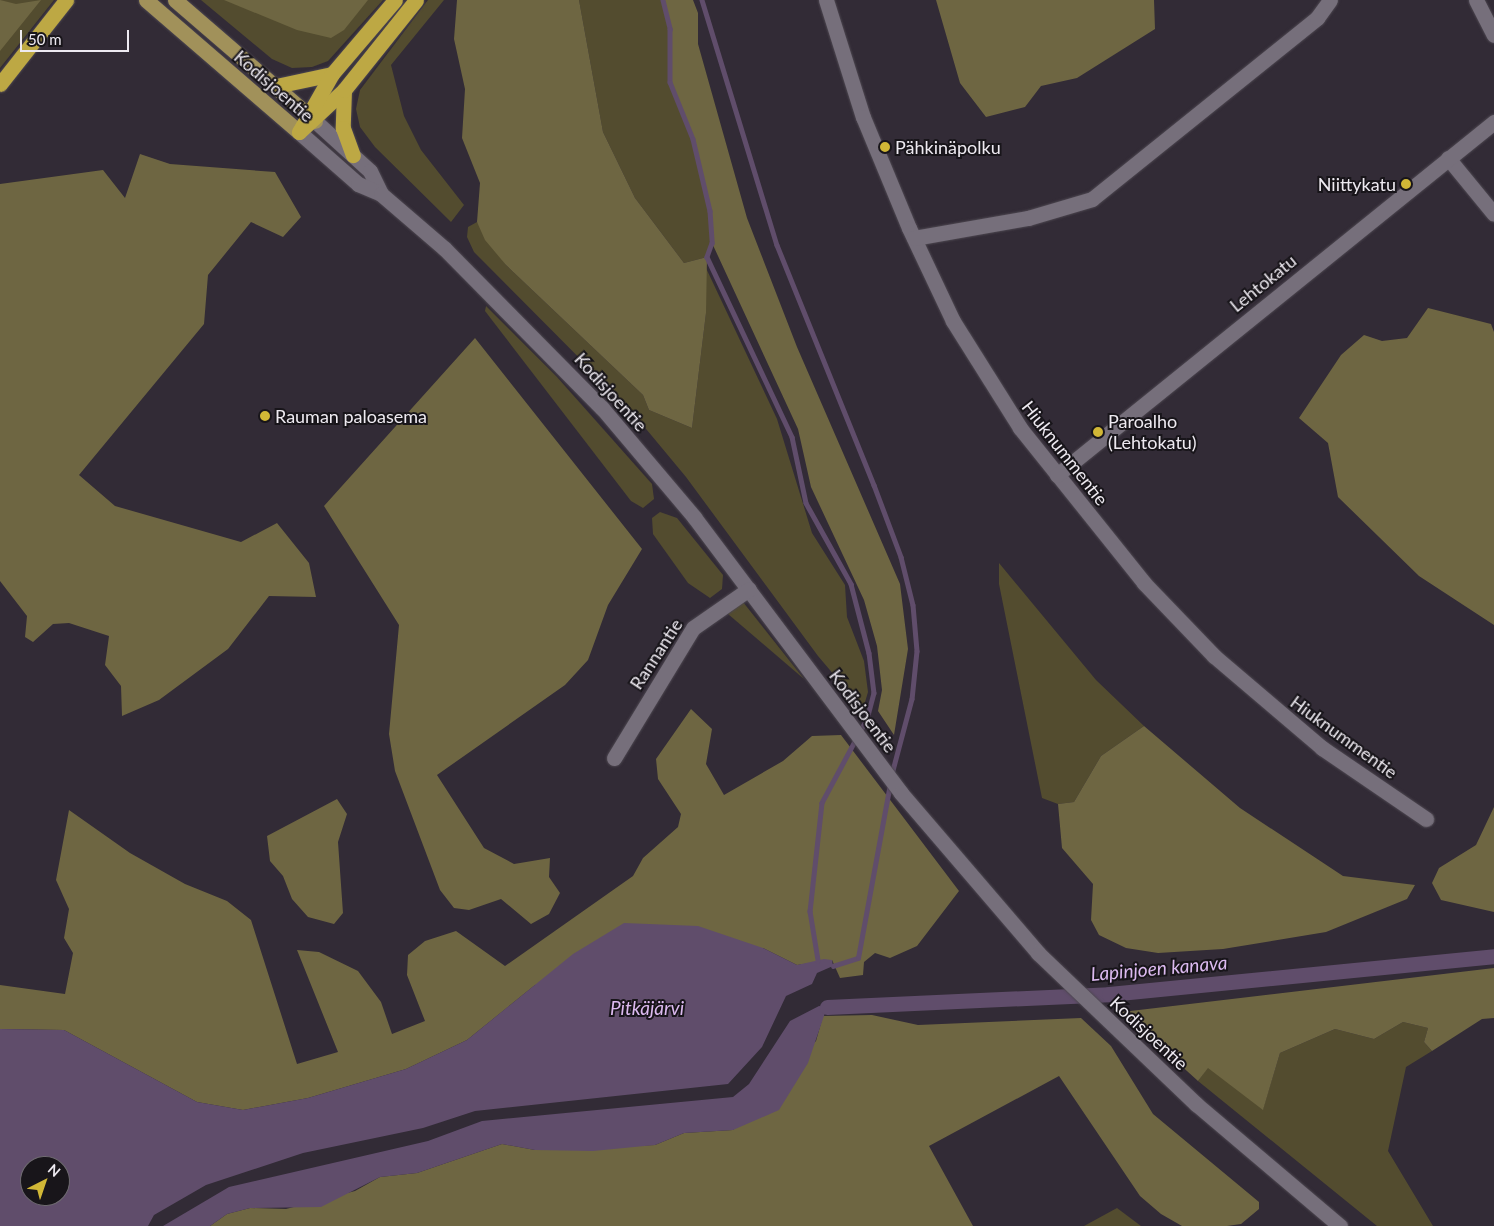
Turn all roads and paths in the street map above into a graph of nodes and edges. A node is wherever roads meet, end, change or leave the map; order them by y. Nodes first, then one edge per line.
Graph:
1 (66, 0) edge
2 (146, 0) edge
3 (175, 0) edge
4 (395, 0) edge
5 (416, 0) edge
6 (826, 0) edge
7 (1330, 0) edge
8 (1476, 0) edge
9 (1494, 35) edge
10 (332, 74) junction
11 (0, 84) edge
12 (276, 86) junction
13 (344, 90) junction
14 (311, 117) junction
15 (1494, 122) edge
16 (299, 132) junction
17 (353, 155) junction
18 (1448, 158) junction
19 (382, 194) junction
20 (1494, 214) edge
21 (914, 238) junction
22 (1057, 475) junction
23 (749, 589) junction
24 (614, 758) dead end
25 (1426, 819) dead end
26 (1340, 1226) edge

1 - 11 highway
2 - 16 main road, Kodisjoentie
3 - 12 main road, Kodisjoentie
4 - 10 highway
5 - 13 highway
6 - 21 street, Hiuknummentie
7 - 21 street
8 - 9 street
10 - 12 highway
10 - 14 highway
12 - 14 main road, Kodisjoentie
13 - 14 highway
13 - 17 highway
14 - 16 highway
14 - 17 street, Kodisjoentie
15 - 18 street, Lehtokatu
16 - 19 street, Kodisjoentie
17 - 19 street, Kodisjoentie
18 - 20 street
18 - 22 street, Lehtokatu
19 - 23 street, Kodisjoentie
21 - 22 street, Hiuknummentie
22 - 25 street, Hiuknummentie
23 - 24 street, Rannantie
23 - 26 street, Kodisjoentie

